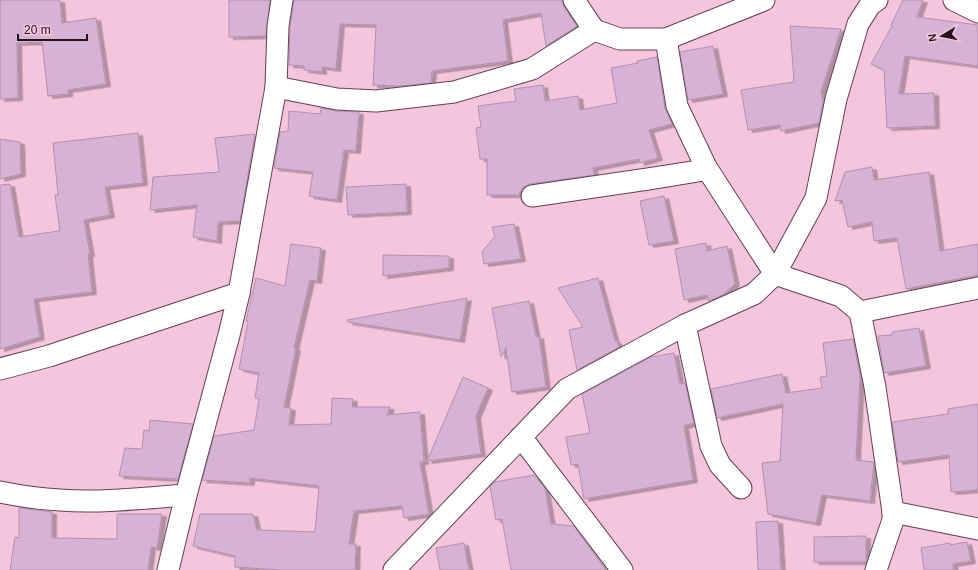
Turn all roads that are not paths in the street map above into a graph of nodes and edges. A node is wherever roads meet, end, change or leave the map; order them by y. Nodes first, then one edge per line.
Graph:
1 (282, 0) edge
2 (574, 0) edge
3 (764, 0) edge
4 (877, 0) edge
5 (954, 0) edge
6 (978, 12) edge
7 (594, 30) junction
8 (666, 39) junction
9 (276, 87) junction
10 (706, 167) junction
11 (532, 196) dead end
12 (775, 274) junction
13 (978, 288) edge
14 (239, 293) junction
15 (860, 312) junction
16 (685, 325) junction
17 (0, 369) edge
18 (521, 437) junction
19 (740, 488) dead end
20 (0, 492) edge
21 (186, 495) junction
22 (893, 512) junction
23 (978, 529) edge
24 (168, 570) edge
25 (394, 570) edge
26 (622, 570) edge
27 (876, 570) edge

1 - 9 street
2 - 7 street
3 - 8 street
4 - 12 street
5 - 6 street
7 - 8 street
7 - 9 street
8 - 10 street
9 - 14 street
10 - 11 street
10 - 12 street
12 - 15 street
12 - 16 street
13 - 15 street
14 - 17 street
14 - 21 street
15 - 22 street
16 - 18 street
16 - 19 street
18 - 25 street
18 - 26 street
20 - 21 street
21 - 24 street
22 - 23 street
22 - 27 street

